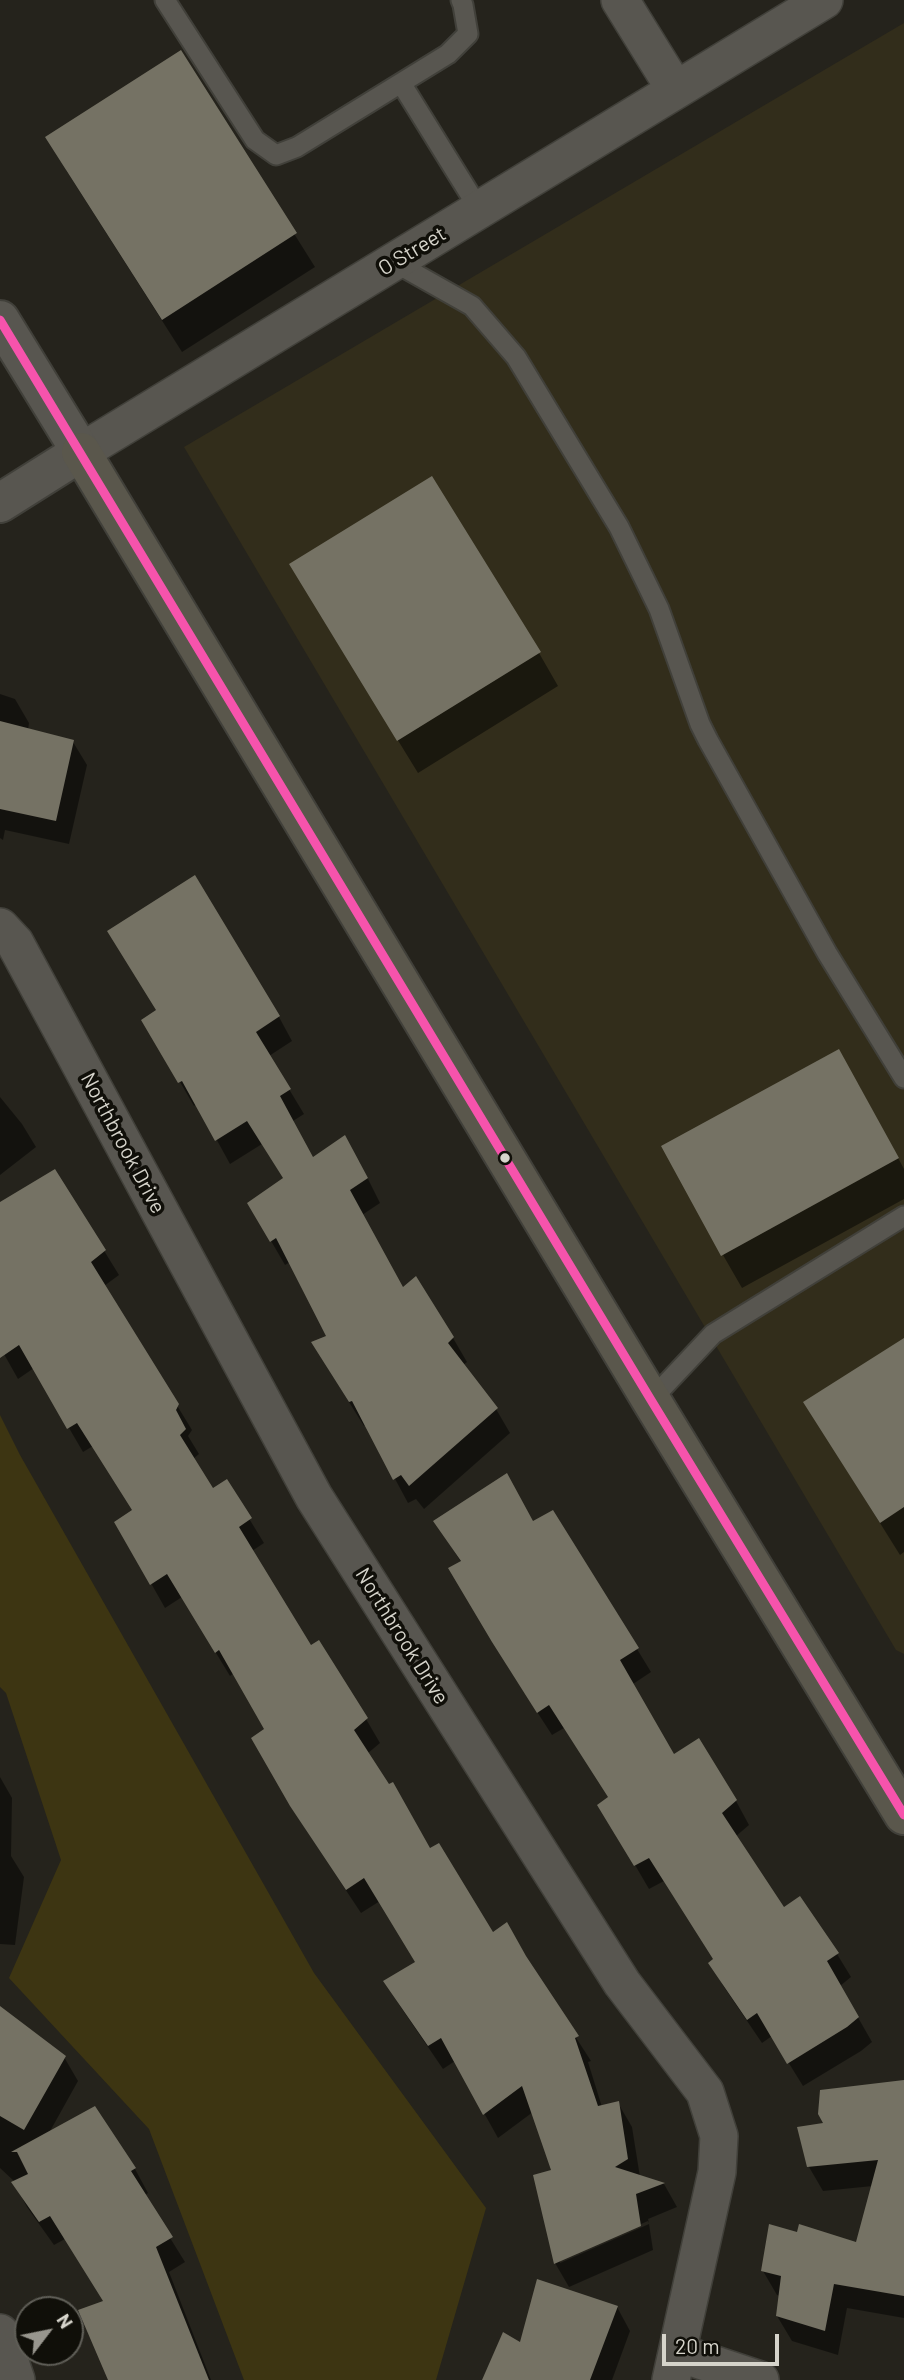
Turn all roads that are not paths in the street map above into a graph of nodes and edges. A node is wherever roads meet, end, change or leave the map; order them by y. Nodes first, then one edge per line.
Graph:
1 (165, 0) edge
2 (461, 0) edge
3 (620, 0) edge
4 (824, 0) edge
5 (401, 83) junction
6 (676, 89) junction
7 (479, 209) junction
8 (394, 262) junction
9 (0, 320) edge
10 (81, 453) junction
11 (0, 503) edge
12 (0, 927) edge
13 (904, 1078) edge
14 (904, 1216) edge
15 (651, 1400) junction
16 (904, 1815) edge
17 (0, 2333) edge
18 (675, 2367) edge
19 (16, 2380) edge
20 (760, 2380) edge

1 - 5 lane
2 - 5 lane
3 - 6 street
4 - 6 street, O Street
5 - 7 lane
6 - 7 street, O Street
7 - 8 street, O Street
8 - 10 street, O Street
8 - 13 lane
9 - 10 main road
10 - 11 main road, O Street
10 - 15 main road
12 - 18 street, Northbrook Drive
14 - 15 lane
15 - 16 main road
17 - 19 street
18 - 20 street

